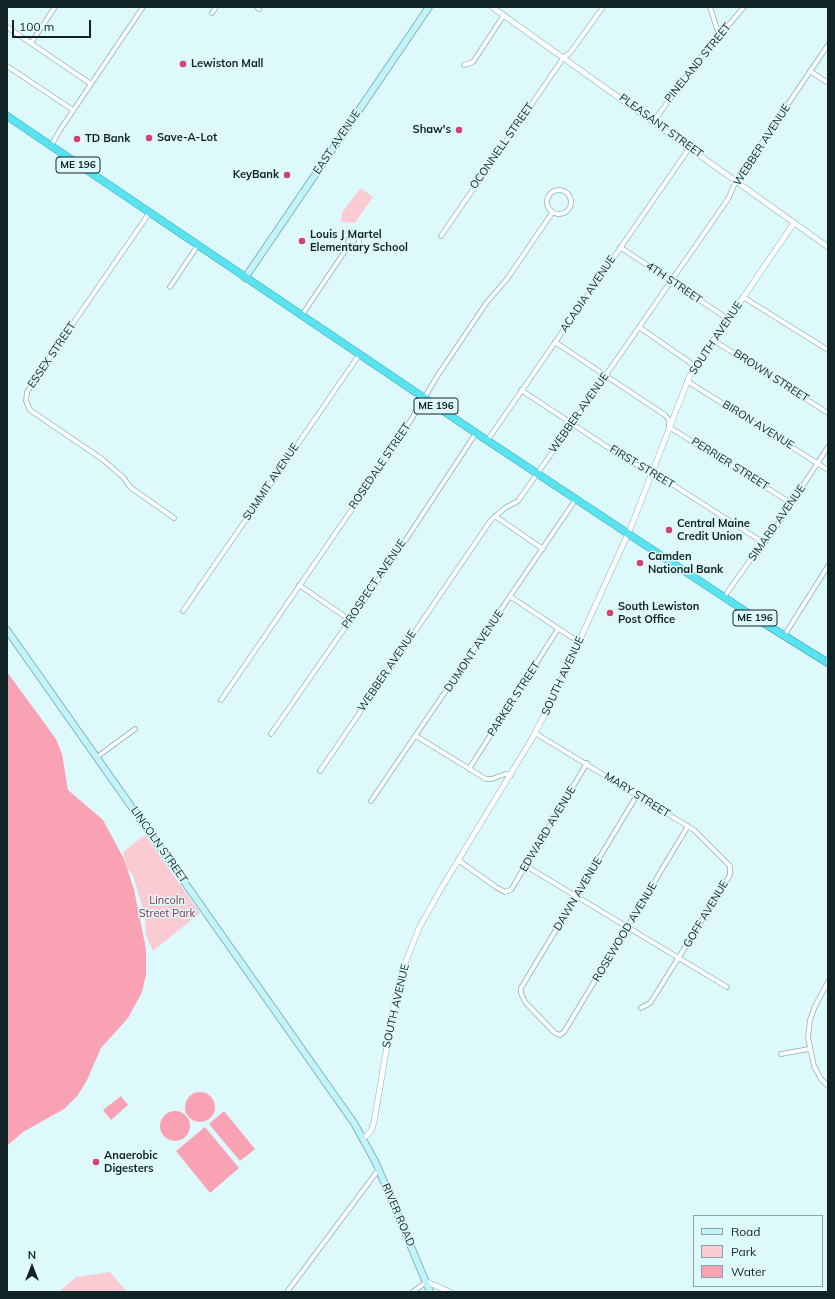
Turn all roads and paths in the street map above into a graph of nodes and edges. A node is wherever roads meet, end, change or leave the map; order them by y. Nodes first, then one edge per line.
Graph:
1 (55, 7) edge
2 (143, 7) edge
3 (216, 7) edge
4 (429, 7) edge
5 (492, 7) edge
6 (603, 7) edge
7 (710, 7) edge
8 (744, 7) edge
9 (212, 13) dead end
10 (504, 15) junction
11 (7, 27) edge
12 (719, 35) junction
13 (31, 43) junction
14 (828, 45) edge
15 (564, 57) junction
16 (464, 65) dead end
17 (7, 66) edge
18 (810, 71) junction
19 (828, 83) edge
20 (91, 84) junction
21 (73, 110) junction
22 (7, 116) edge
23 (654, 121) junction
24 (51, 147) junction
25 (690, 147) junction
26 (736, 181) junction
27 (150, 212) junction
28 (552, 213) junction
29 (794, 223) junction
30 (441, 236) dead end
31 (198, 245) junction
32 (620, 247) junction
33 (828, 247) edge
34 (347, 248) junction
35 (246, 278) junction
36 (671, 281) junction
37 (170, 287) dead end
38 (744, 297) junction
39 (302, 316) junction
40 (728, 319) junction
41 (639, 327) junction
42 (713, 340) junction
43 (555, 342) junction
44 (828, 350) edge
45 (359, 355) junction
46 (695, 366) junction
47 (605, 376) junction
48 (687, 381) junction
49 (521, 390) junction
50 (424, 398) junction
51 (828, 413) edge
52 (572, 424) junction
53 (669, 427) junction
54 (476, 433) junction
55 (487, 441) junction
56 (828, 447) edge
57 (818, 463) junction
58 (828, 470) edge
59 (651, 473) junction
60 (537, 474) junction
61 (576, 499) junction
62 (791, 503) junction
63 (495, 516) junction
64 (174, 518) dead end
65 (628, 533) junction
66 (764, 543) junction
67 (543, 549) junction
68 (828, 566) edge
69 (299, 585) junction
70 (511, 596) junction
71 (724, 597) junction
72 (184, 611) dead end
73 (350, 620) junction
74 (558, 629) junction
75 (7, 630) edge
76 (784, 636) junction
77 (580, 641) junction
78 (828, 663) edge
79 (221, 700) dead end
80 (135, 729) dead end
81 (535, 733) junction
82 (271, 734) dead end
83 (416, 736) junction
84 (97, 757) junction
85 (587, 764) junction
86 (469, 769) junction
87 (320, 771) dead end
88 (511, 775) junction
89 (637, 795) junction
90 (371, 801) dead end
91 (688, 826) junction
92 (458, 860) junction
93 (526, 866) junction
94 (730, 868) joint
95 (575, 897) junction
96 (628, 928) junction
97 (678, 959) junction
98 (828, 982) edge
99 (727, 987) dead end
100 (641, 1008) dead end
101 (560, 1035) joint
102 (809, 1049) junction
103 (781, 1054) dead end
104 (828, 1086) edge
105 (364, 1139) junction
106 (379, 1169) junction
107 (427, 1282) junction
108 (287, 1292) edge
109 (414, 1292) edge
110 (430, 1292) edge
111 (450, 1292) edge

1 - 13 street
2 - 20 street
3 - 9 street
4 - 35 main road, EAST AVENUE
5 - 10 street, PLEASANT STREET
6 - 15 street, OCONNELL STREET
7 - 12 street
8 - 12 street, PINELAND STREET
10 - 15 street, PLEASANT STREET
10 - 16 street
11 - 13 street
12 - 23 street, PINELAND STREET
13 - 20 street
14 - 18 street, WEBBER AVENUE
15 - 23 street, PLEASANT STREET
15 - 30 street, OCONNELL STREET
17 - 21 street
18 - 19 street
18 - 26 street, WEBBER AVENUE
20 - 21 street
21 - 24 street
22 - 24 highway, ME 196
23 - 25 street, PLEASANT STREET
24 - 27 highway, ME 196
25 - 26 street, PLEASANT STREET
25 - 32 street, ACADIA AVENUE
26 - 29 street, PLEASANT STREET
26 - 36 street, WEBBER AVENUE
27 - 31 highway, ME 196
27 - 64 street, ESSEX STREET
28 - 28 street
28 - 50 street, ROSEDALE STREET
29 - 33 street, PLEASANT STREET
29 - 38 street, SOUTH AVENUE
31 - 35 highway, ME 196
31 - 37 street
32 - 36 street, 4TH STREET
32 - 43 street, ACADIA AVENUE
34 - 34 street
34 - 39 street
35 - 39 highway, ME 196
36 - 40 street, 4TH STREET
36 - 41 street, WEBBER AVENUE
38 - 40 street, SOUTH AVENUE
38 - 44 street
39 - 45 highway, ME 196
40 - 42 street, SOUTH AVENUE
41 - 46 street
41 - 47 street, WEBBER AVENUE
42 - 46 street, SOUTH AVENUE
42 - 51 street, BROWN STREET
43 - 47 street
43 - 49 street, ACADIA AVENUE
45 - 50 highway, ME 196
45 - 72 street, SUMMIT AVENUE
46 - 48 street, SOUTH AVENUE
47 - 52 street, WEBBER AVENUE
47 - 53 street
48 - 53 street, SOUTH AVENUE
48 - 57 street, BIRON AVENUE
49 - 52 street, FIRST STREET
49 - 55 street, ACADIA AVENUE
50 - 54 highway, ME 196
50 - 69 street, ROSEDALE STREET
52 - 59 street, FIRST STREET
52 - 60 street, WEBBER AVENUE
53 - 59 street, SOUTH AVENUE
53 - 62 street, PERRIER STREET
54 - 55 highway, ME 196
54 - 73 street, PROSPECT AVENUE
55 - 60 highway, ME 196
56 - 57 street, SIMARD AVENUE
57 - 58 street, BIRON AVENUE
57 - 62 street, SIMARD AVENUE
59 - 65 street, SOUTH AVENUE
59 - 66 street, FIRST STREET
60 - 61 highway, ME 196
60 - 63 street, WEBBER AVENUE
61 - 65 highway, ME 196
61 - 67 street, DUMONT AVENUE
62 - 66 street, SIMARD AVENUE
63 - 67 street
63 - 87 street, WEBBER AVENUE
65 - 71 highway, ME 196
65 - 77 street, SOUTH AVENUE
66 - 71 street, SIMARD AVENUE
67 - 70 street, DUMONT AVENUE
68 - 76 street
69 - 73 street
69 - 79 street, ROSEDALE STREET
70 - 74 street
70 - 83 street, DUMONT AVENUE
71 - 76 highway, ME 196
73 - 82 street, PROSPECT AVENUE
74 - 77 street
74 - 86 street, PARKER STREET
75 - 84 main road, LINCOLN STREET
76 - 78 highway, ME 196
77 - 81 street, SOUTH AVENUE
80 - 84 street
81 - 85 street, MARY STREET
81 - 88 street, SOUTH AVENUE
83 - 86 street
83 - 90 street, DUMONT AVENUE
84 - 105 main road, LINCOLN STREET
85 - 89 street, MARY STREET
85 - 93 street, EDWARD AVENUE
86 - 88 street
88 - 92 street, SOUTH AVENUE
89 - 91 street, MARY STREET
89 - 95 street, DAWN AVENUE
91 - 94 street, MARY STREET
91 - 96 street, ROSEWOOD AVENUE
92 - 93 street, EDWARD AVENUE
92 - 105 street, SOUTH AVENUE
93 - 95 street
94 - 97 street, GOFF AVENUE
95 - 96 street
95 - 101 street, DAWN AVENUE
96 - 97 street
96 - 101 street, ROSEWOOD AVENUE
97 - 99 street
97 - 100 street, GOFF AVENUE
98 - 102 street
102 - 103 street
102 - 104 street
105 - 106 main road, RIVER ROAD
106 - 107 main road, RIVER ROAD
106 - 108 street
107 - 109 street
107 - 110 main road, RIVER ROAD
107 - 111 street

